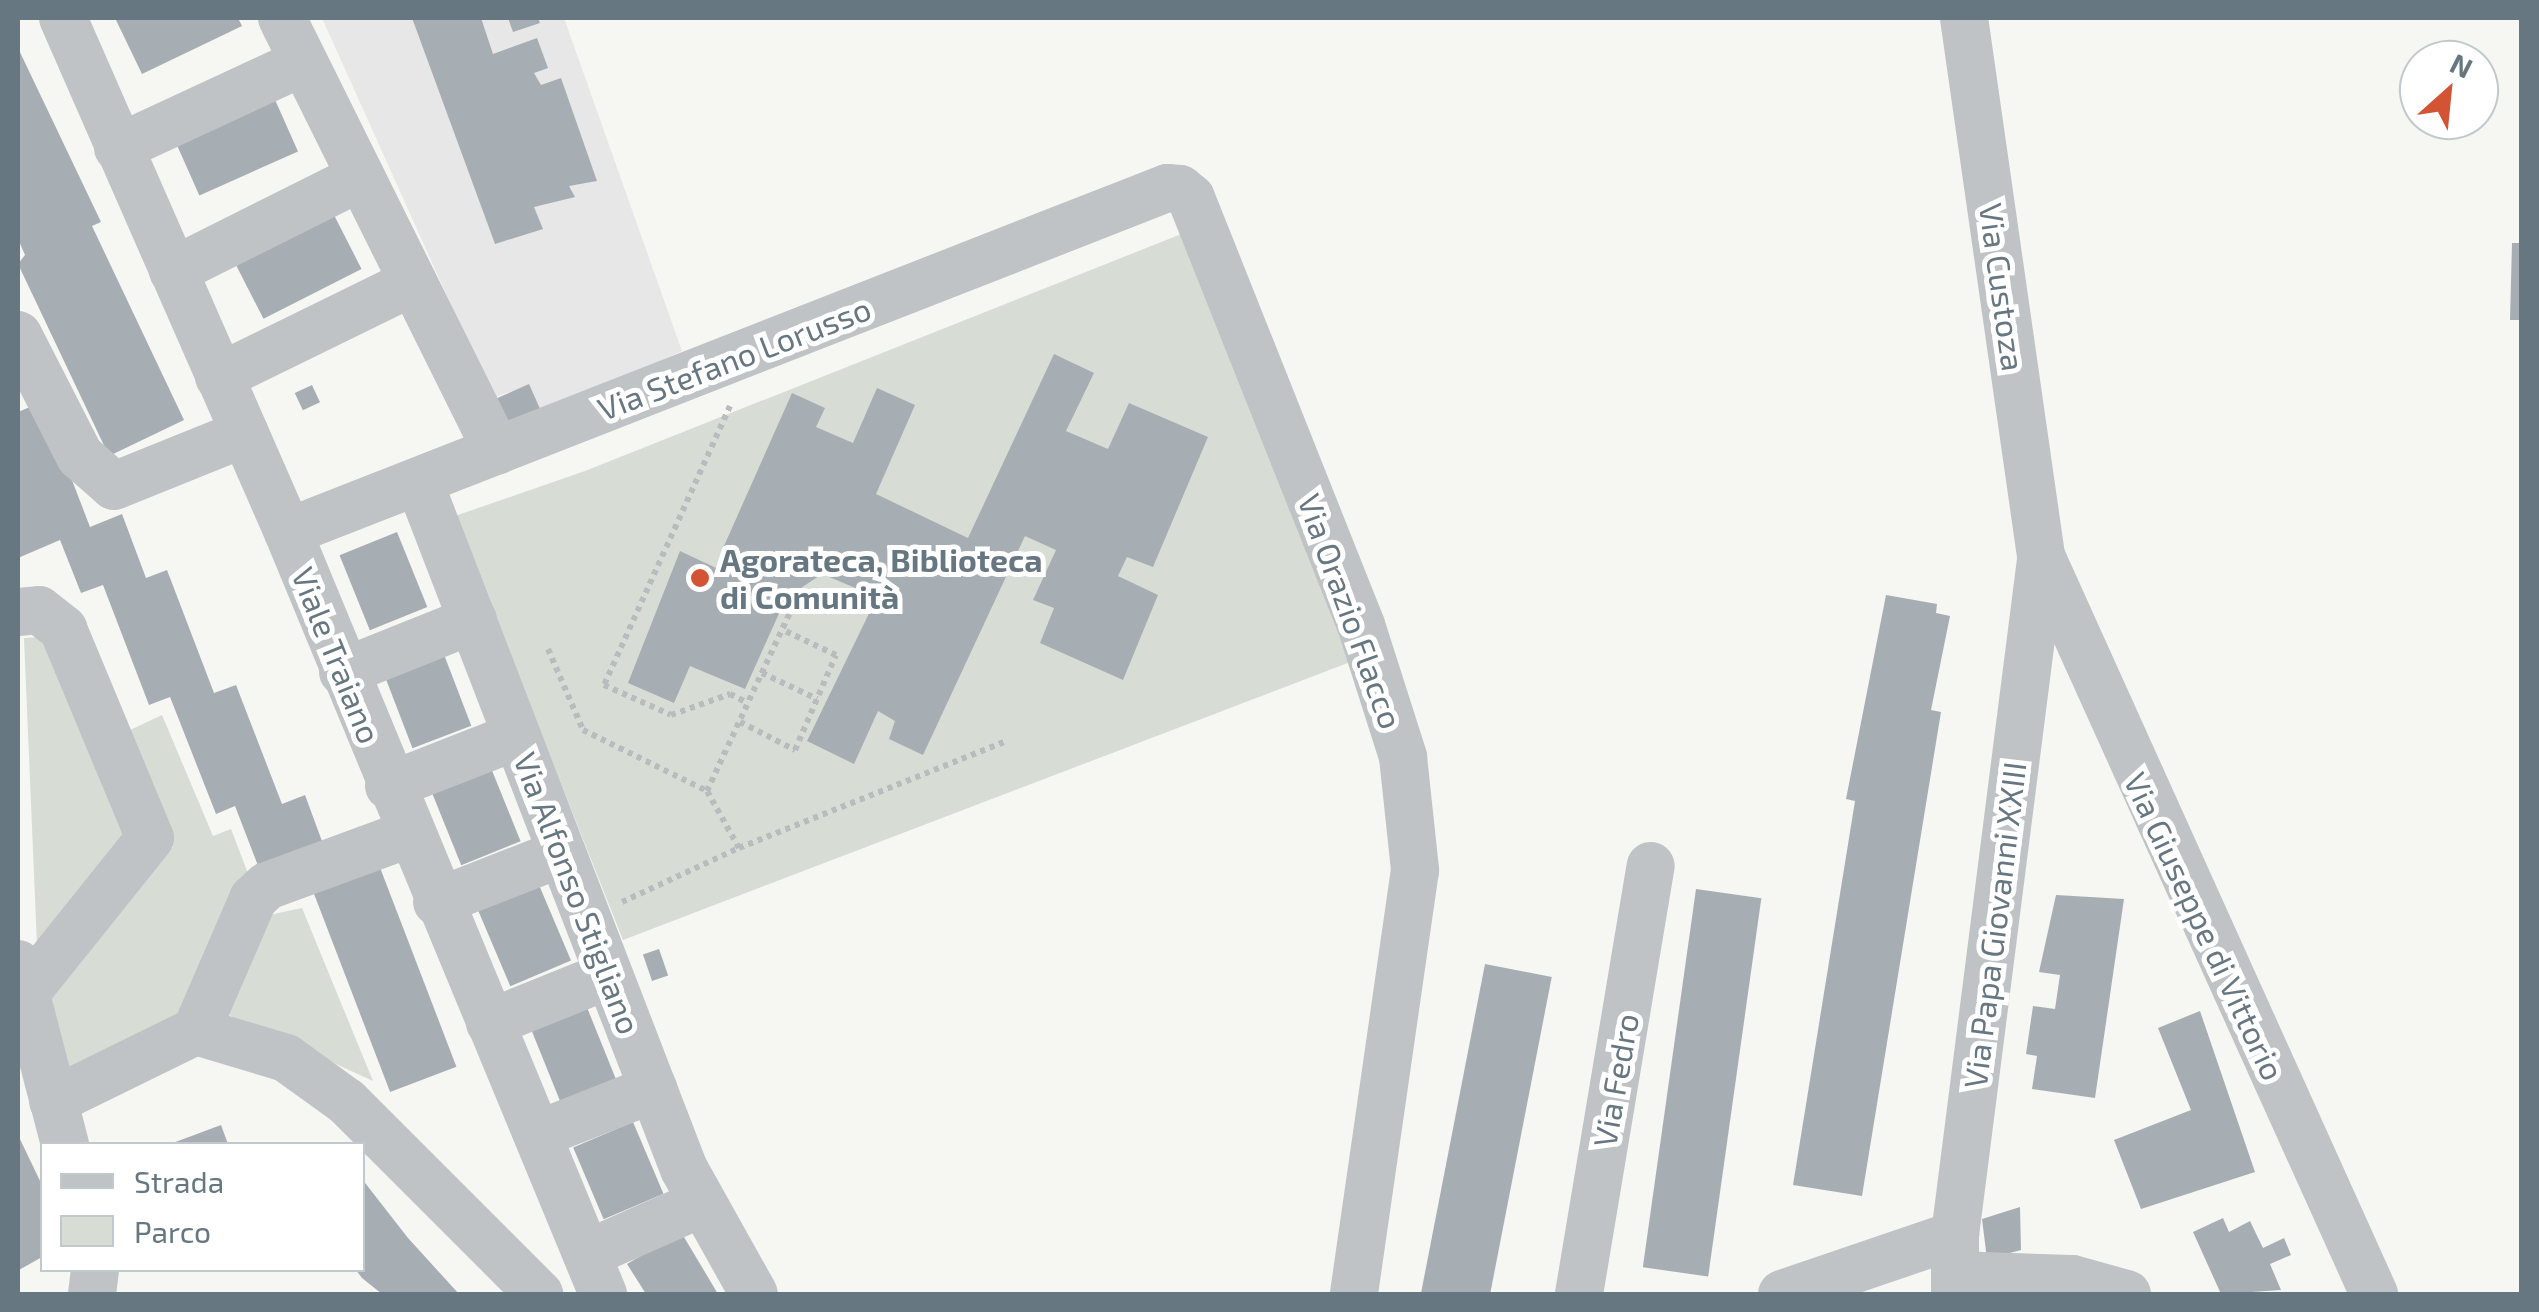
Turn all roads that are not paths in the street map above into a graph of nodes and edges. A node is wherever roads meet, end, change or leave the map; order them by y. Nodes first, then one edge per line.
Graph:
1 (63, 18) edge
2 (282, 18) edge
3 (1964, 18) edge
4 (304, 62) junction
5 (118, 148) junction
6 (361, 177) junction
7 (1180, 188) joint
8 (173, 271) junction
9 (413, 282) junction
10 (18, 335) edge
11 (218, 377) junction
12 (244, 433) junction
13 (497, 451) junction
14 (420, 482) junction
15 (288, 532) junction
16 (2041, 556) junction
17 (18, 612) edge
18 (472, 620) junction
19 (343, 672) junction
20 (518, 736) junction
21 (389, 786) junction
22 (408, 834) junction
23 (562, 853) junction
24 (1651, 866) dead end
25 (438, 902) junction
26 (610, 975) junction
27 (21, 979) edge
28 (490, 1023) junction
29 (196, 1031) junction
30 (653, 1089) junction
31 (59, 1123) edge
32 (539, 1134) junction
33 (700, 1204) junction
34 (1955, 1268) edge
35 (595, 1274) edge
36 (538, 1294) edge
37 (754, 1294) edge
38 (1354, 1294) edge
39 (1578, 1294) edge
40 (1782, 1294) edge
41 (2127, 1294) edge
42 (2374, 1294) edge

1 - 5 street, Viale Traiano
2 - 4 street
3 - 16 street, Via Custoza
4 - 5 street
4 - 6 street
5 - 8 street, Viale Traiano
6 - 8 street
6 - 9 street
7 - 13 street, Via Stefano Lorusso
7 - 38 street, Via Orazio Flacco
8 - 11 street, Viale Traiano
9 - 11 street
9 - 13 street
10 - 12 street
11 - 12 street, Viale Traiano
12 - 15 street, Viale Traiano
13 - 14 street, Via Stefano Lorusso
14 - 15 street, Via Stefano Lorusso
14 - 18 street, Via Alfonso Stigliano
15 - 19 street, Viale Traiano
16 - 34 street, Via Papa Giovanni XXIII
16 - 42 street, Via Giuseppe di Vittorio
17 - 27 street
18 - 19 street
18 - 20 street, Via Alfonso Stigliano
19 - 21 street, Viale Traiano
20 - 21 street
20 - 23 street, Via Alfonso Stigliano
21 - 22 street, Viale Traiano
22 - 25 street, Viale Traiano
22 - 29 street
23 - 25 street
23 - 26 street, Via Alfonso Stigliano
24 - 39 street, Via Fedro
25 - 28 street, Viale Traiano
26 - 28 street
26 - 30 street, Via Alfonso Stigliano
27 - 31 street
28 - 32 street, Viale Traiano
29 - 31 street
29 - 36 street
30 - 32 street
30 - 33 street, Via Alfonso Stigliano
32 - 35 street, Viale Traiano
33 - 35 street
33 - 37 street, Via Alfonso Stigliano
34 - 40 street
34 - 41 street

